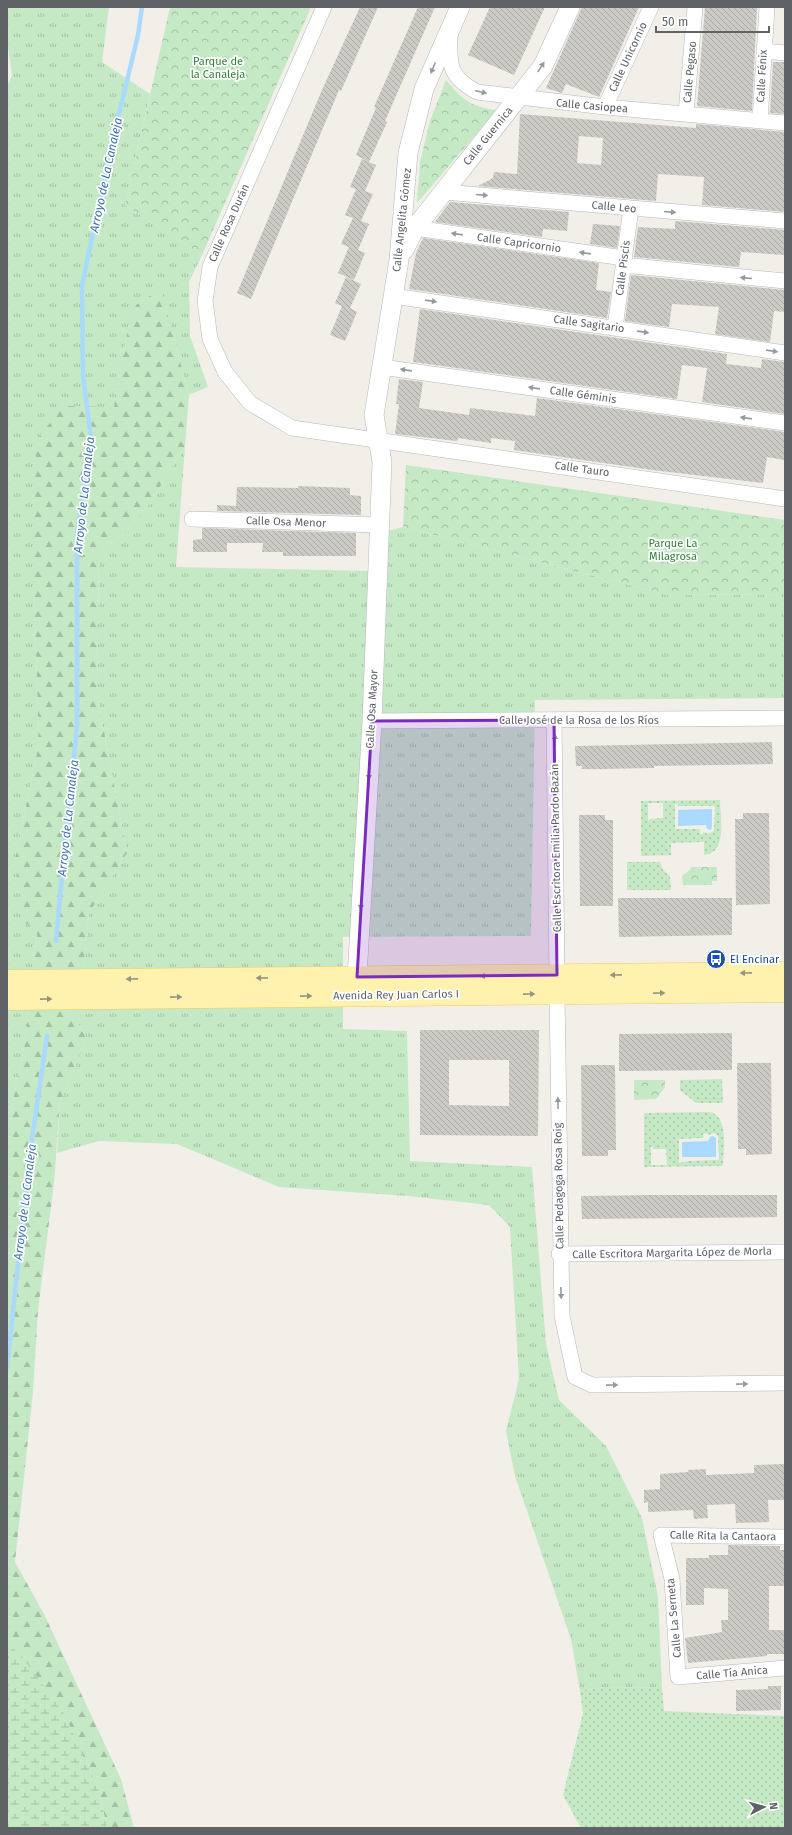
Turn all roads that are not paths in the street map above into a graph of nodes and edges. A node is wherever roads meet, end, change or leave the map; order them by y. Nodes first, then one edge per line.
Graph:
1 (324, 7) edge
2 (460, 7) edge
3 (570, 7) edge
4 (651, 7) edge
5 (695, 7) edge
6 (767, 7) edge
7 (451, 28) junction
8 (764, 51) junction
9 (785, 53) edge
10 (518, 98) junction
11 (605, 107) junction
12 (686, 114) junction
13 (760, 121) junction
14 (785, 123) edge
15 (444, 192) junction
16 (631, 208) junction
17 (785, 221) edge
18 (415, 228) junction
19 (399, 260) junction
20 (624, 261) junction
21 (785, 281) edge
22 (393, 296) junction
23 (615, 328) junction
24 (785, 353) edge
25 (381, 367) junction
26 (785, 423) edge
27 (378, 440) junction
28 (785, 499) edge
29 (192, 519) dead end
30 (379, 525) junction
31 (785, 718) edge
32 (554, 720) junction
33 (372, 721) junction
34 (785, 973) edge
35 (357, 977) junction
36 (7, 981) edge
37 (557, 984) junction
38 (785, 991) edge
39 (7, 999) edge
40 (785, 1252) edge
41 (559, 1254) junction
42 (785, 1383) edge
43 (661, 1535) joint
44 (785, 1537) edge
45 (785, 1668) edge
46 (678, 1677) joint

1 - 27 street, Calle Rosa Durán
2 - 7 street, Calle Angelita Gómez
10 -> 3 street, Calle Guernica
4 - 11 street, Calle Unicornio
5 - 12 street, Calle Pegaso
6 - 8 street, Calle Fénix
7 -> 10 street, Calle Casiopea
7 -> 19 street, Calle Angelita Gómez
8 - 9 street
8 - 13 street, Calle Fénix
10 - 11 street, Calle Casiopea
10 - 15 street, Calle Guernica
11 - 12 street, Calle Casiopea
12 - 13 street, Calle Casiopea
13 - 14 street, Calle Casiopea
15 -> 16 street, Calle Leo
15 - 18 street, Calle Guernica
16 -> 17 street, Calle Leo
16 - 20 street, Calle Piscis
18 - 19 street, Calle Guernica
20 -> 18 street, Calle Capricornio
19 - 22 street, Calle Angelita Gómez
21 -> 20 street, Calle Capricornio
20 - 23 street, Calle Piscis
22 -> 23 street, Calle Sagitario
22 - 25 street, Calle Angelita Gómez
23 -> 24 street, Calle Sagitario
26 -> 25 street, Calle Géminis
25 - 27 street, Calle Angelita Gómez
27 - 28 street, Calle Tauro
27 - 30 street, Calle Osa Mayor
29 - 30 street, Calle Osa Menor
30 - 33 street, Calle Osa Mayor
31 - 32 street, Calle José de la Rosa de los Ríos
32 - 33 street, Calle José de la Rosa de los Ríos
37 -> 32 street, Calle Escritora Emilia Pardo Bazán
33 -> 35 street, Calle Osa Mayor
34 -> 37 main road, Avenida Rey Juan Carlos I
35 -> 36 main road, Avenida Rey Juan Carlos I
37 -> 35 main road, Avenida Rey Juan Carlos I
37 -> 38 main road, Avenida Rey Juan Carlos I
39 -> 37 main road, Avenida Rey Juan Carlos I
41 -> 37 street, Calle Pedagoga Rosa Roig
40 - 41 street, Calle Escritora Margarita López de Morla
41 -> 42 street, Calle Pedagoga Rosa Roig
43 - 44 street, Calle Rita la Cantaora
43 - 46 street, Calle La Serneta
45 - 46 street, Calle Tía Anica

